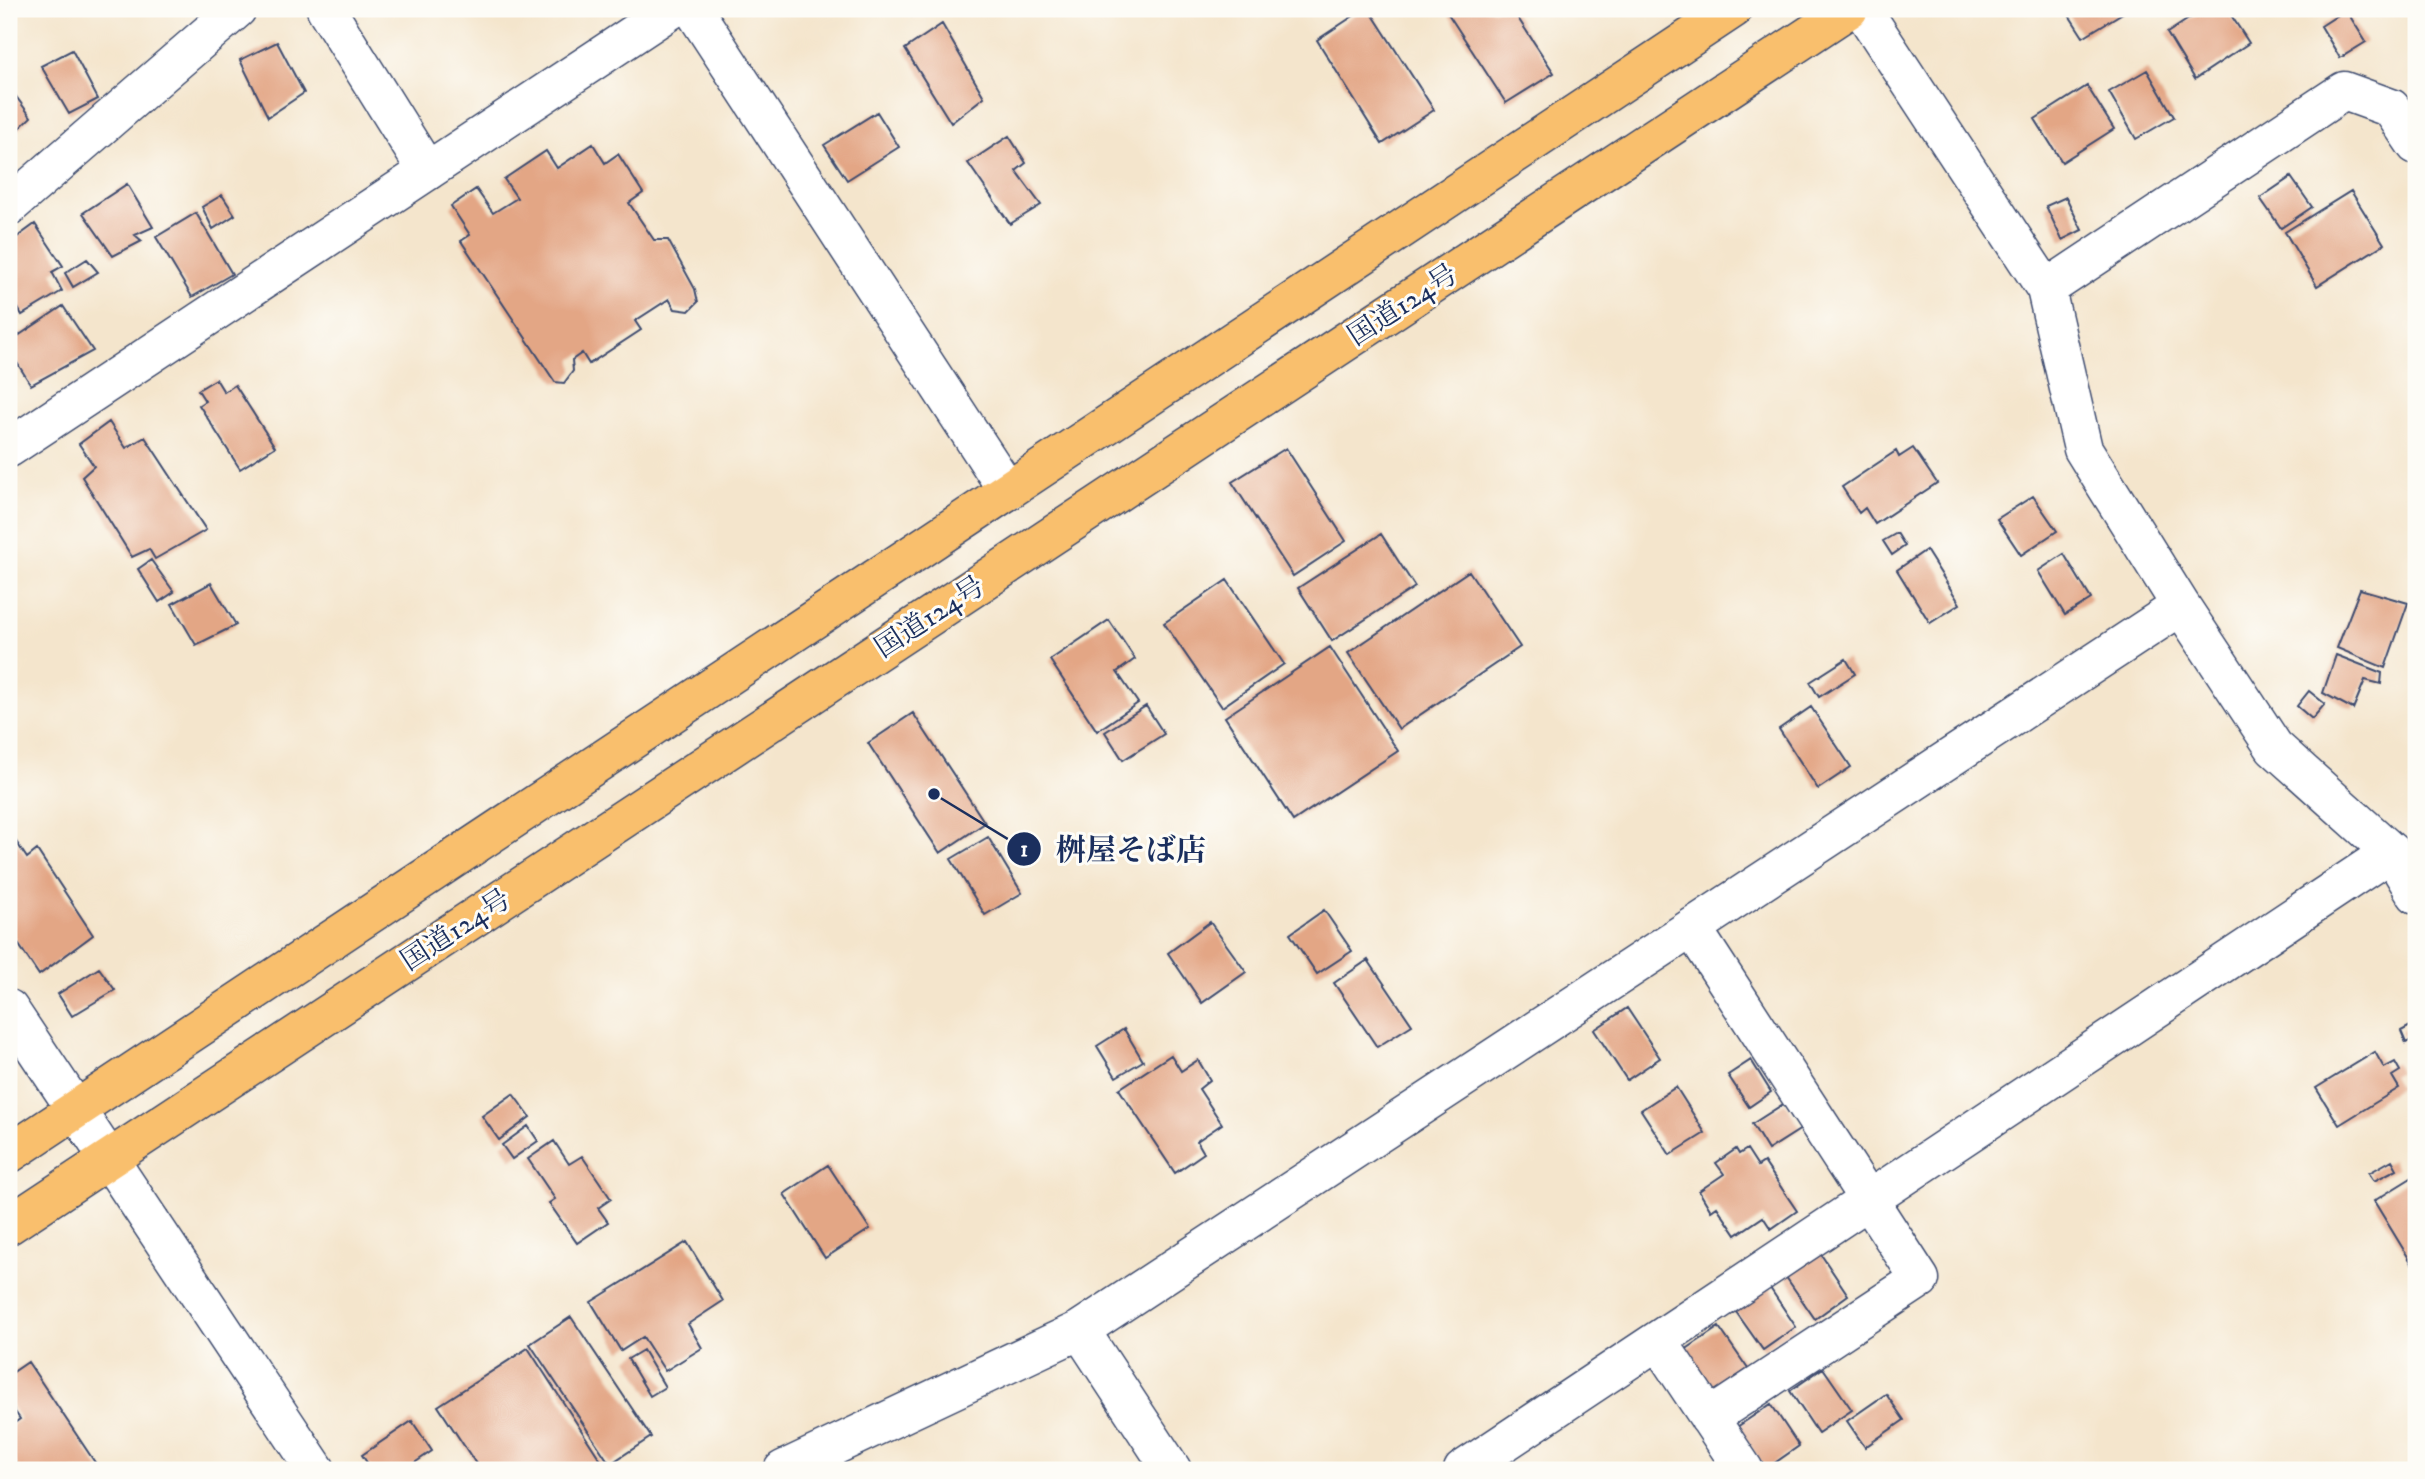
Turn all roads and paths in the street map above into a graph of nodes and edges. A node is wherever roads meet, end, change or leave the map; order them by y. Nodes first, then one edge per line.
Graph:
1 (237, 9) edge
2 (326, 9) edge
3 (673, 9) edge
4 (693, 9) edge
5 (1733, 9) edge
6 (1849, 9) edge
7 (1862, 9) edge
8 (2416, 145) edge
9 (427, 171) junction
10 (9, 206) edge
11 (2046, 289) junction
12 (9, 448) edge
13 (1008, 491) junction
14 (2180, 606) junction
15 (2390, 852) junction
16 (2416, 894) edge
17 (1692, 928) junction
18 (9, 1009) edge
19 (77, 1109) junction
20 (9, 1154) edge
21 (108, 1158) junction
22 (1869, 1201) junction
23 (9, 1225) edge
24 (1080, 1330) junction
25 (1658, 1341) junction
26 (1709, 1418) junction
27 (316, 1470) edge
28 (783, 1470) edge
29 (1172, 1470) edge
30 (1463, 1470) edge
31 (1744, 1470) edge

1 - 10 street
2 - 9 street
3 - 9 street
4 - 13 street
5 - 13 highway, 国道124号
6 - 21 highway, 国道124号
7 - 11 street
8 - 11 street
9 - 12 street
11 - 14 street
13 - 19 highway, 国道124号
14 - 15 street
14 - 17 street
15 - 16 street
15 - 22 street
17 - 22 street
17 - 24 street
18 - 19 street
19 - 20 highway, 国道124号
19 - 21 street
21 - 23 highway, 国道124号
21 - 27 street
22 - 25 street
22 - 26 street
24 - 28 street
24 - 29 street
25 - 26 street
25 - 30 street
26 - 31 street

